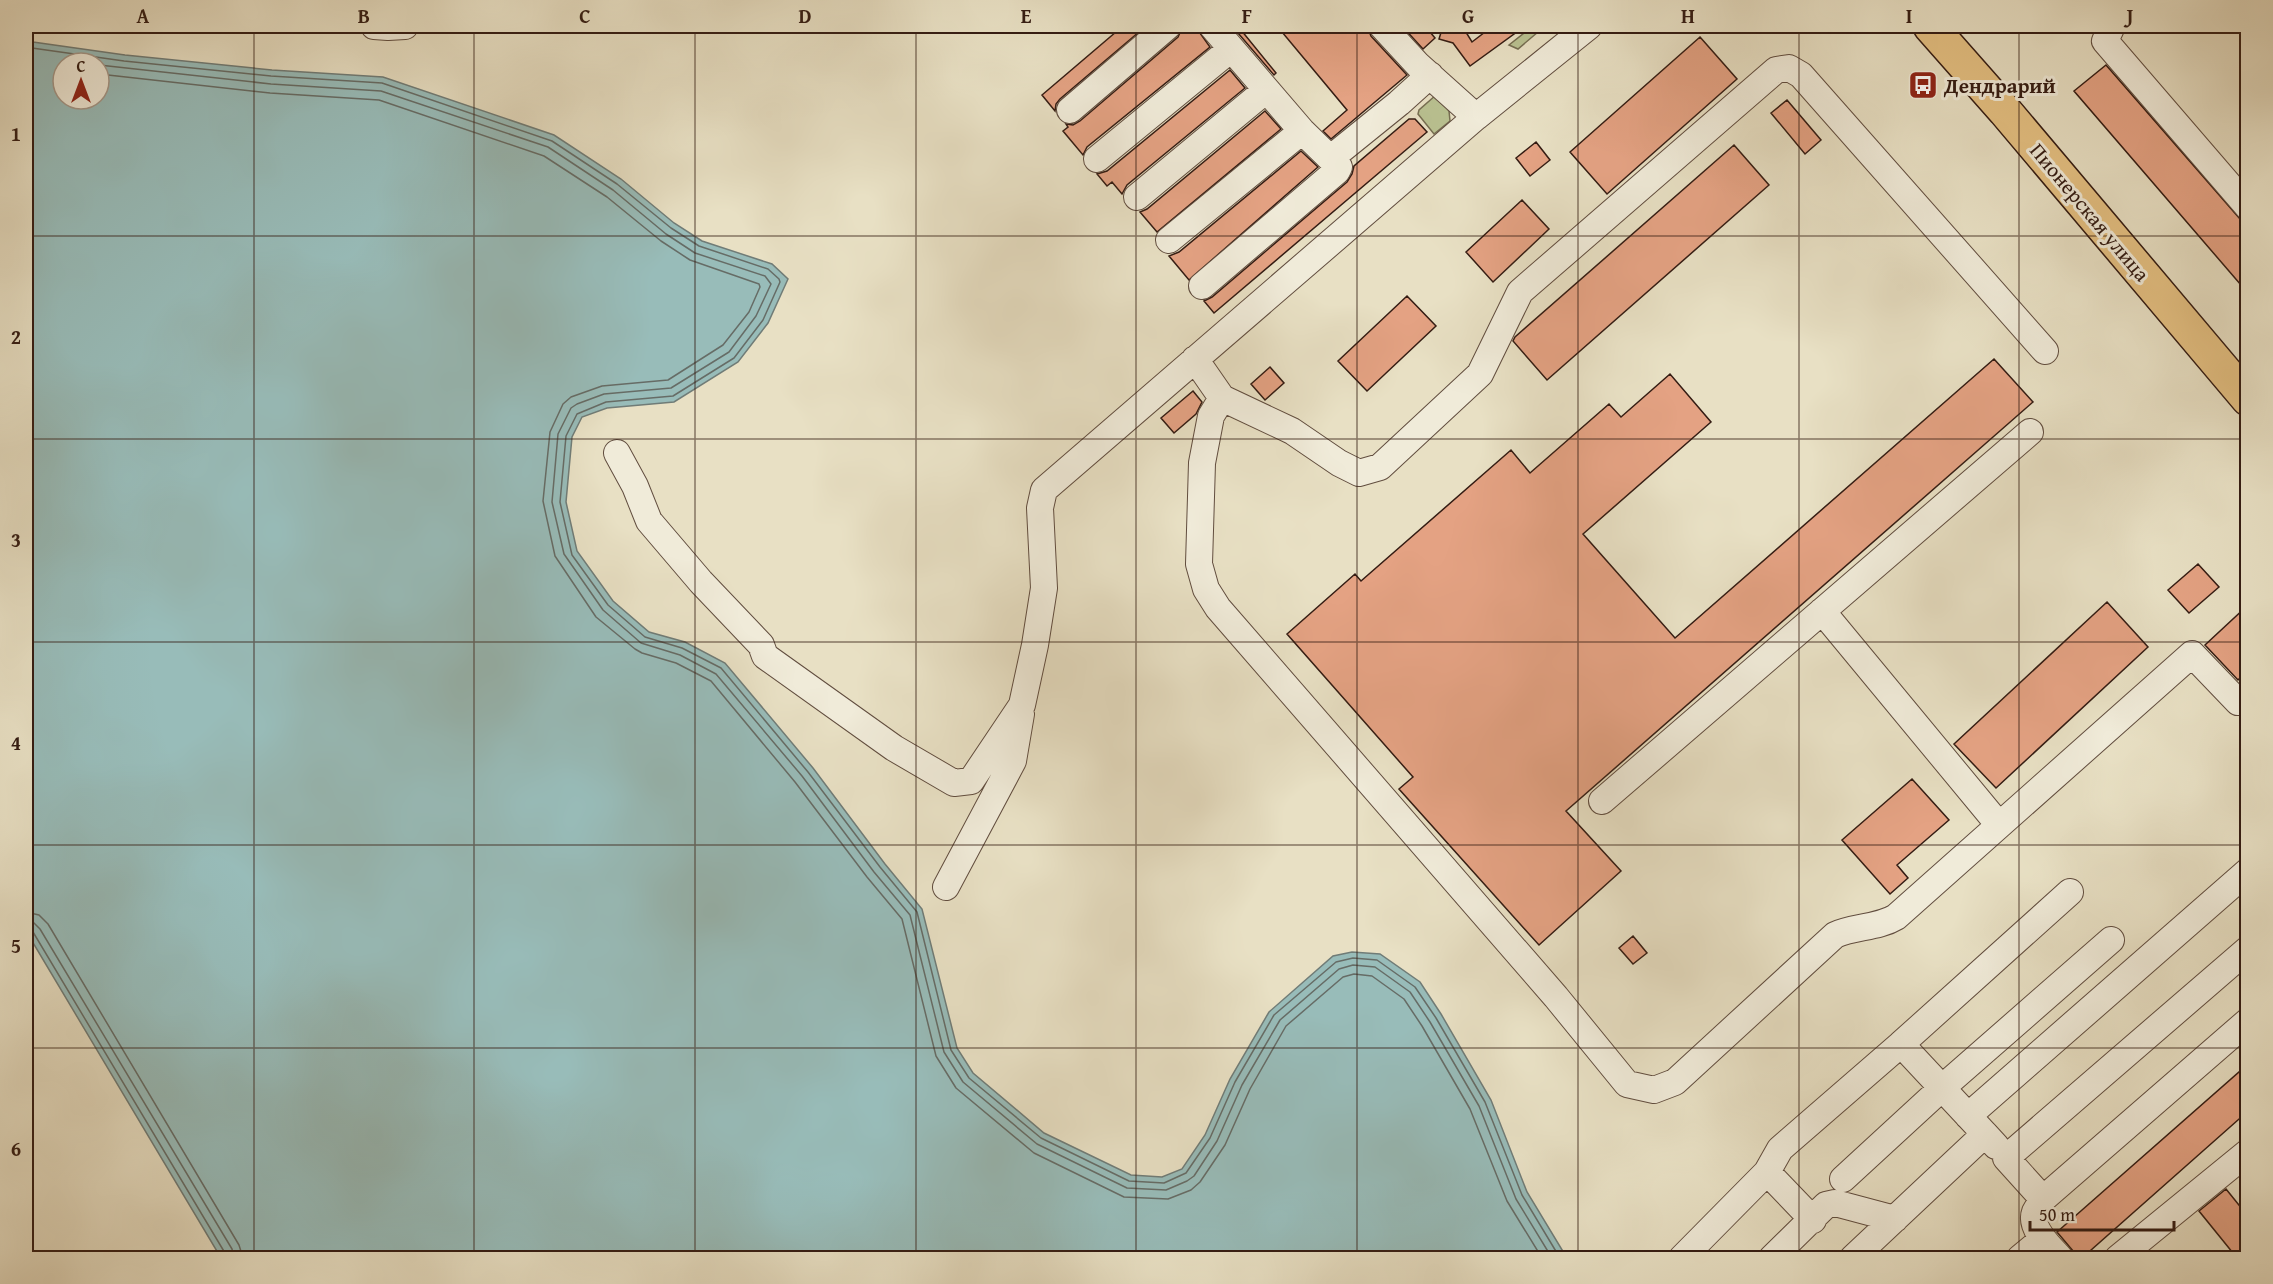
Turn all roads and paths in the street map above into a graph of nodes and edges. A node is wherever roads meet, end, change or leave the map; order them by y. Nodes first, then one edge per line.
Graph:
1 (375, 26) edge
2 (405, 26) edge
3 (1168, 26) edge
4 (1212, 26) edge
5 (1382, 26) edge
6 (1589, 26) edge
7 (1930, 26) edge
8 (2108, 33) edge
9 (1231, 49) junction
10 (1430, 75) junction
11 (1266, 90) junction
12 (1070, 110) dead end
13 (1476, 117) junction
14 (1302, 131) junction
15 (1331, 158) junction
16 (1097, 159) dead end
17 (1137, 197) dead end
18 (2247, 207) edge
19 (1169, 240) dead end
20 (1203, 286) dead end
21 (2045, 351) dead end
22 (1195, 359) junction
23 (1222, 398) junction
24 (2247, 399) edge
25 (2030, 432) dead end
26 (617, 453) dead end
27 (1822, 611) junction
28 (2247, 699) edge
29 (1022, 705) junction
30 (1602, 801) dead end
31 (1999, 825) junction
32 (2247, 871) edge
33 (946, 887) dead end
34 (2070, 892) dead end
35 (2111, 940) dead end
36 (2247, 949) edge
37 (2247, 1021) edge
38 (1901, 1044) junction
39 (1942, 1087) junction
40 (1977, 1125) junction
41 (2247, 1152) edge
42 (2006, 1158) junction
43 (1767, 1172) junction
44 (1843, 1179) dead end
45 (2043, 1199) junction
46 (1895, 1219) junction
47 (1813, 1220) junction
48 (2031, 1252) edge
49 (1683, 1258) edge
50 (1772, 1258) edge
51 (1853, 1258) edge
52 (2060, 1258) edge
53 (2118, 1258) edge

1 - 2 street
3 - 12 street
4 - 9 street
5 - 10 street
6 - 13 street
7 - 24 main road, Пионерская улица
8 - 18 street
9 - 11 street
9 - 16 street
10 - 13 street
10 - 15 street
11 - 14 street
11 - 17 street
13 - 22 street
14 - 15 street
14 - 19 street
15 - 20 street
21 - 23 street
22 - 23 street
22 - 29 street
23 - 31 street
25 - 27 street
26 - 29 street
27 - 30 street
27 - 31 street
28 - 31 street
29 - 33 street
32 - 40 street
34 - 38 street
35 - 39 street
36 - 42 street
37 - 45 street
38 - 39 street
38 - 43 street
39 - 40 street
39 - 44 street
40 - 42 street
40 - 46 street
41 - 53 street
42 - 45 street
43 - 47 street
43 - 49 street
45 - 48 street
46 - 47 street
46 - 51 street
47 - 50 street
48 - 52 street

